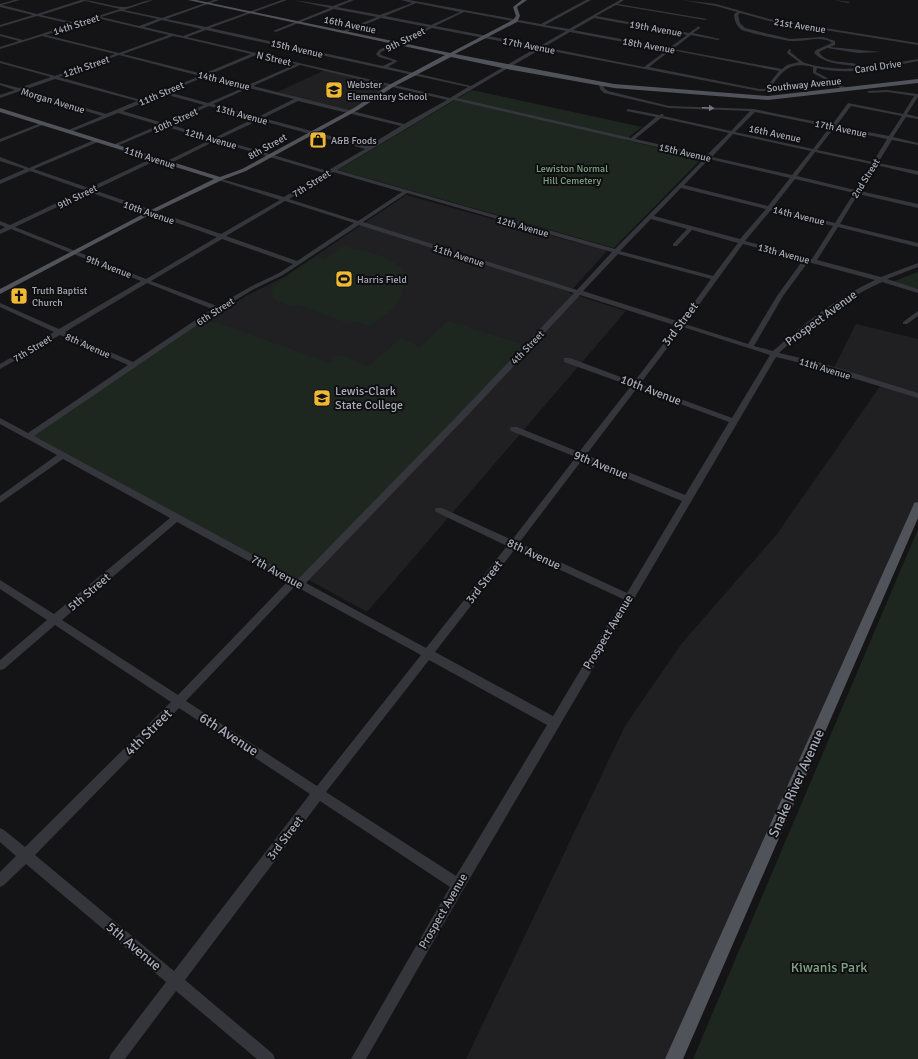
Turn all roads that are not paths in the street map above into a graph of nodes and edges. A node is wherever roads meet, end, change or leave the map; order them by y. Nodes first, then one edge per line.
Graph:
1 (18, 0) edge
2 (85, 0) edge
3 (151, 0) edge
4 (190, 0) edge
5 (217, 0) edge
6 (285, 0) edge
7 (295, 0) edge
8 (352, 0) edge
9 (403, 0) edge
10 (420, 0) edge
11 (525, 0) edge
12 (589, 0) edge
13 (622, 0) edge
14 (684, 0) edge
15 (836, 0) edge
16 (416, 2) junction
17 (848, 2) dead end
18 (206, 4) junction
19 (615, 4) junction
20 (0, 5) edge
21 (334, 7) junction
22 (122, 9) junction
23 (464, 11) junction
24 (738, 12) junction
25 (251, 13) junction
26 (37, 14) junction
27 (381, 17) junction
28 (594, 17) junction
29 (97, 18) junction
30 (163, 19) junction
31 (705, 19) dead end
32 (515, 20) junction
33 (296, 22) junction
34 (77, 24) junction
35 (0, 26) edge
36 (432, 26) junction
37 (542, 26) junction
38 (699, 26) dead end
39 (139, 27) junction
40 (207, 28) junction
41 (569, 30) junction
42 (276, 31) dead end
43 (344, 32) junction
44 (0, 34) edge
45 (689, 34) junction
46 (43, 35) junction
47 (172, 35) junction
48 (183, 37) junction
49 (485, 37) junction
50 (255, 39) junction
51 (718, 39) dead end
52 (24, 41) junction
53 (396, 43) junction
54 (918, 44) edge
55 (540, 47) junction
56 (0, 48) edge
57 (231, 48) junction
58 (829, 48) junction
59 (670, 49) junction
60 (304, 50) junction
61 (788, 50) dead end
62 (879, 52) dead end
63 (120, 54) junction
64 (255, 54) junction
65 (292, 55) dead end
66 (450, 55) junction
67 (287, 57) dead end
68 (281, 60) junction
69 (918, 60) edge
70 (0, 62) edge
71 (300, 64) junction
72 (805, 65) junction
73 (507, 67) junction
74 (815, 67) junction
75 (870, 67) junction
76 (383, 68) junction
77 (645, 68) junction
78 (783, 70) junction
79 (413, 74) junction
80 (204, 75) junction
81 (54, 77) junction
82 (918, 81) edge
83 (0, 84) edge
84 (601, 84) junction
85 (391, 86) junction
86 (249, 87) junction
87 (472, 87) junction
88 (844, 89) junction
89 (19, 90) junction
90 (163, 92) junction
91 (868, 92) dead end
92 (917, 95) edge
93 (0, 97) edge
94 (298, 99) junction
95 (452, 99) junction
96 (141, 101) junction
97 (209, 104) junction
98 (669, 106) junction
99 (0, 110) edge
100 (628, 110) dead end
101 (754, 110) junction
102 (118, 111) junction
103 (351, 112) junction
104 (905, 115) junction
105 (106, 116) junction
106 (660, 117) junction
107 (258, 118) junction
108 (918, 118) edge
109 (43, 124) junction
110 (164, 125) junction
111 (405, 126) junction
112 (832, 126) junction
113 (68, 132) junction
114 (312, 133) junction
115 (732, 133) junction
116 (891, 138) junction
117 (215, 139) junction
118 (631, 140) junction
119 (0, 141) edge
120 (96, 141) junction
121 (918, 144) edge
122 (115, 146) junction
123 (368, 148) junction
124 (814, 150) junction
125 (270, 156) junction
126 (708, 158) junction
127 (0, 159) edge
128 (155, 159) junction
129 (167, 163) junction
130 (875, 164) junction
131 (29, 170) junction
132 (330, 172) junction
133 (918, 173) edge
134 (792, 177) junction
135 (220, 180) junction
136 (0, 182) edge
137 (680, 186) junction
138 (88, 190) junction
139 (405, 192) junction
140 (857, 192) junction
141 (284, 200) junction
142 (918, 206) edge
143 (770, 208) junction
144 (151, 212) junction
145 (650, 217) junction
146 (0, 223) edge
147 (356, 223) junction
148 (836, 224) junction
149 (10, 227) junction
150 (691, 228) junction
151 (0, 232) edge
152 (221, 237) junction
153 (741, 242) junction
154 (675, 245) dead end
155 (918, 245) edge
156 (617, 251) junction
157 (74, 252) junction
158 (810, 260) junction
159 (297, 263) junction
160 (918, 265) edge
161 (714, 278) junction
162 (883, 280) junction
163 (147, 281) junction
164 (918, 291) edge
165 (0, 292) edge
166 (579, 293) junction
167 (0, 305) edge
168 (217, 309) junction
169 (918, 313) edge
170 (905, 323) dead end
171 (681, 325) junction
172 (59, 332) junction
173 (750, 347) junction
174 (774, 354) junction
175 (567, 360) dead end
176 (133, 365) junction
177 (0, 367) edge
178 (635, 384) junction
179 (918, 396) edge
180 (0, 421) edge
181 (734, 421) junction
182 (514, 429) dead end
183 (28, 436) junction
184 (63, 455) junction
185 (580, 456) junction
186 (0, 500) edge
187 (688, 500) junction
188 (918, 506) edge
189 (439, 510) dead end
190 (177, 517) junction
191 (514, 545) junction
192 (296, 582) junction
193 (0, 584) edge
194 (628, 598) junction
195 (55, 620) junction
196 (428, 654) junction
197 (0, 666) edge
198 (179, 701) junction
199 (555, 723) junction
200 (319, 792) junction
201 (0, 834) edge
202 (26, 856) junction
203 (0, 881) edge
204 (458, 885) junction
205 (176, 981) junction
206 (116, 1059) edge
207 (268, 1059) edge
208 (358, 1059) edge
209 (674, 1059) edge

1 - 20 street
2 - 22 street, 15th Avenue
2 - 26 street
3 - 22 street, 14th Street
4 - 18 main road, 16th Avenue
5 - 18 street
6 - 25 street
7 - 21 street, 17th Avenue
8 - 21 street
9 - 16 street, 18th Avenue
10 - 16 street
11 - 32 main road
12 - 37 street
13 - 19 street, 7th Street
14 - 24 street, 21st Avenue
15 - 17 street
16 - 23 street, 18th Avenue
16 - 27 street
18 - 25 main road, 16th Avenue
18 - 30 street
19 - 28 street, 7th Street
19 - 31 street
20 - 26 street
21 - 27 street, 17th Avenue
21 - 33 street
22 - 29 street, 14th Street
22 - 30 street, 15th Avenue
23 - 32 street, 18th Avenue
23 - 36 street, 9th Street
24 - 54 street, 21st Avenue
24 - 58 street
25 - 33 main road, 16th Avenue
25 - 40 street
26 - 34 street
26 - 35 street
27 - 36 street, 17th Avenue
27 - 43 street
28 - 41 street, 7th Street
28 - 45 street, 19th Avenue
29 - 34 street, 14th Street
29 - 39 street, N Street
30 - 39 street
30 - 40 street, 15th Avenue
32 - 37 street, 18th Avenue
32 - 49 main road, 8th Street
33 - 42 street
33 - 43 main road, 16th Avenue
34 - 46 street, 14th Street
36 - 49 street, 17th Avenue
36 - 53 street, 9th Street
37 - 41 street, 18th Avenue
38 - 45 street
39 - 47 street, N Street
40 - 48 street
40 - 50 street, 15th Avenue
41 - 55 street, 7th Street
41 - 59 street, 18th Avenue
43 - 53 main road, 16th Avenue
44 - 52 street
45 - 51 street, 19th Avenue
45 - 59 street
46 - 52 street, 14th Street
46 - 63 street, 14th Avenue
47 - 48 street, N Street
47 - 63 street, 12th Street
48 - 57 street, N Street
49 - 55 street, 17th Avenue
49 - 66 main road, 8th Street
50 - 57 street
50 - 60 street, 15th Avenue
52 - 56 street, 14th Street
53 - 66 main road, 16th Avenue
53 - 76 street, 9th Street
55 - 73 street, 7th Street
55 - 77 street, 17th Avenue
57 - 64 street, N Street
58 - 62 street
58 - 75 street
59 - 77 street
59 - 78 street, 18th Avenue
60 - 65 street
60 - 76 street, 15th Avenue
61 - 72 street
63 - 80 street, 14th Avenue
63 - 81 street, 12th Street
64 - 68 street, N Street
64 - 80 street, 11th Street
66 - 73 main road, 16th Avenue
66 - 79 main road, 8th Street
67 - 68 street
68 - 71 street, N Street
69 - 75 street, Carol Drive
70 - 81 street
71 - 85 street, N Street
71 - 86 street, 10th Street
72 - 74 street, Carol Drive
72 - 78 street, Carol Drive
73 - 84 main road, Southway Avenue
73 - 87 street, 7th Street
74 - 75 street, Carol Drive
74 - 88 street, Carol Drive
76 - 79 street, 15th Avenue
77 - 78 street, 17th Avenue
79 - 85 main road, 8th Street
79 - 87 street, 15th Avenue
80 - 86 street, 14th Avenue
80 - 90 street, 11th Street
81 - 89 street, 12th Street
81 - 96 street
82 - 88 main road, Southway Avenue
83 - 89 street, Morgan Avenue
84 - 88 main road, Southway Avenue
84 - 98 street, 17th Avenue
85 - 95 street, N Street
85 - 103 main road, 8th Street
86 - 94 street, 14th Avenue
86 - 97 street, 10th Street
87 - 95 street, 7th Street
89 - 93 street, 12th Street
89 - 105 street, Morgan Avenue
90 - 96 street, 11th Street
90 - 97 street, 13th Avenue
91 - 92 street
92 - 104 street, 2nd Street
94 - 103 street, 14th Avenue
94 - 107 street
95 - 111 street, 7th Street
95 - 118 street, 15th Avenue
96 - 102 street, 11th Street
97 - 107 street, 13th Avenue
97 - 110 street, 10th Street
98 -> 101 street, 17th Avenue
98 - 106 street
99 - 109 main road, 11th Avenue
100 - 106 street, 16th Avenue
101 - 112 street, 17th Avenue
101 - 115 street, 4th Street
102 - 105 street, 11th Street
102 - 110 street, 12th Avenue
103 - 111 street, 14th Avenue
103 - 114 main road, 8th Street
104 - 108 street
104 - 112 street, 3rd Street
104 - 116 street, 2nd Street
105 - 113 street, 11th Street
106 - 115 street, 16th Avenue
106 - 118 street
107 - 114 street, 13th Avenue
107 - 117 street
109 - 113 main road, 11th Avenue
109 - 119 street
110 - 117 street, 12th Avenue
110 - 122 street, 10th Street
111 - 123 street, 7th Street
112 - 116 street, 17th Avenue
112 - 124 street, 3rd Street
113 - 120 main road, 11th Avenue
114 - 123 street, 13th Avenue
114 - 125 main road, 8th Street
115 - 124 street, 16th Avenue
115 - 126 street, 4th Street
116 - 121 street, 17th Avenue
116 - 130 street, 2nd Street
117 - 125 street, 12th Avenue
117 - 129 street
118 - 126 street, 15th Avenue
120 - 122 main road, 11th Avenue
120 - 131 street
122 - 128 main road, 11th Avenue
123 - 132 street, 7th Street
124 - 130 street, 16th Avenue
124 - 134 street, 3rd Street
125 - 132 street, 12th Avenue
125 - 135 main road, 8th Street
126 - 134 street, 15th Avenue
126 - 137 street, 4th Street
127 - 131 street, 10th Avenue
128 - 129 main road, 11th Avenue
128 - 138 street, 9th Street
129 - 135 main road, 11th Avenue
130 - 133 street, 16th Avenue
130 - 140 street, 2nd Street
131 - 136 street
131 - 138 street, 10th Avenue
132 - 139 street, 12th Avenue
132 - 141 street, 7th Street
134 - 140 street, 15th Avenue
134 - 143 street, 3rd Street
135 - 141 street, 11th Avenue
135 - 144 main road, 8th Street
137 - 143 street, 14th Avenue
137 - 145 street, 4th Street
138 - 144 street, 10th Avenue
138 - 149 street, 9th Street
139 - 147 street, 6th Street
139 - 156 street, 12th Avenue
140 - 142 street, 15th Avenue
140 - 148 street, 2nd Street
141 - 147 street, 11th Avenue
141 - 152 street, 7th Street
143 - 148 street, 14th Avenue
143 - 153 street, 3rd Street
144 - 152 street, 10th Avenue
144 - 157 main road, 8th Street
145 - 150 street, 13th Avenue
145 - 156 street, 4th Street
146 - 149 street, 9th Avenue
147 - 159 street, 6th Street
147 - 166 street, 11th Avenue
148 - 155 street, 14th Avenue
148 - 158 street, 2nd Street
149 - 151 street, 9th Street
149 - 157 street, 9th Avenue
150 - 153 street, 13th Avenue
150 - 154 street
152 - 159 street, 10th Avenue
152 - 163 street, 7th Street
153 - 158 street, 13th Avenue
153 - 161 street, 3rd Street
156 - 161 street, 12th Avenue
156 - 166 street, 4th Street
157 - 163 street, 9th Avenue
157 - 165 main road, 8th Street
158 - 162 street, 13th Avenue
158 - 173 street, 2nd Street
159 - 168 street, 6th Street
160 - 162 street, Prospect Avenue
161 - 171 street, 3rd Street
162 - 164 street, 13th Avenue
162 - 174 street, Prospect Avenue
163 - 168 street, 9th Avenue
163 - 172 street, 7th Street
166 - 171 street, 11th Avenue
166 - 192 street, 4th Street
167 - 172 street, 8th Avenue
168 - 176 street, 6th Street
169 - 170 street
171 - 173 street, 11th Avenue
171 - 178 street, 3rd Street
172 - 176 street, 8th Avenue
172 - 177 street, 7th Street
173 - 174 street, 11th Avenue
174 - 179 street, 11th Avenue
174 - 181 street, Prospect Avenue
175 - 178 street, 10th Avenue
176 - 183 street, 6th Street
178 - 181 street, 10th Avenue
178 - 185 street, 3rd Street
180 - 183 street, 7th Avenue
181 - 187 street, Prospect Avenue
182 - 185 street, 9th Avenue
183 - 184 street, 7th Avenue
184 - 186 street
184 - 190 street, 7th Avenue
185 - 187 street, 9th Avenue
185 - 191 street, 3rd Street
187 - 194 street, Prospect Avenue
188 - 209 main road, Snake River Avenue
189 - 191 street, 8th Avenue
190 - 192 street, 7th Avenue
190 - 195 street, 5th Street
191 - 194 street, 8th Avenue
191 - 196 street, 3rd Street
192 - 196 street, 7th Avenue
192 - 198 street, 4th Street
193 - 195 street, 6th Avenue
194 - 199 street, Prospect Avenue
195 - 197 street, 5th Street
195 - 198 street, 6th Avenue
196 - 199 street, 7th Avenue
196 - 200 street, 3rd Street
198 - 200 street, 6th Avenue
198 - 202 street, 4th Street
199 - 204 street, Prospect Avenue
200 - 204 street, 6th Avenue
200 - 205 street, 3rd Street
201 - 202 street, 5th Avenue
202 - 203 street, 4th Street
202 - 205 street, 5th Avenue
204 - 208 street, Prospect Avenue
205 - 206 street, 3rd Street
205 - 207 street, 5th Avenue

